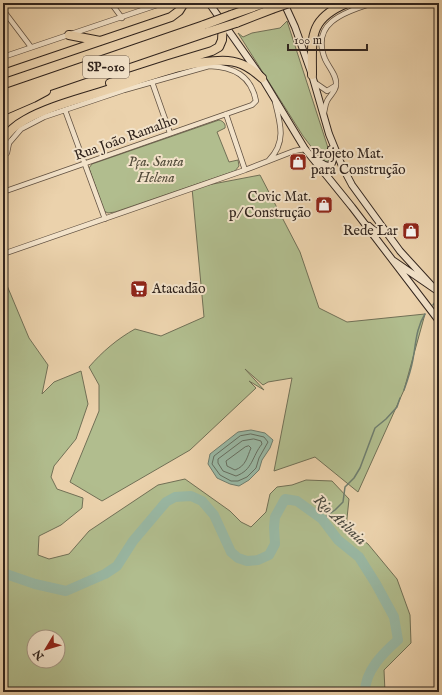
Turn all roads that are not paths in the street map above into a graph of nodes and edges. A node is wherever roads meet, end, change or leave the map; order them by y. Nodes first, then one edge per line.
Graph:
1 (111, 3) edge
2 (163, 3) edge
3 (184, 3) edge
4 (209, 3) edge
5 (266, 3) edge
6 (284, 3) edge
7 (289, 3) edge
8 (347, 3) edge
9 (373, 3) edge
10 (3, 10) edge
11 (122, 18) junction
12 (223, 21) junction
13 (69, 35) junction
14 (101, 41) junction
15 (31, 48) junction
16 (3, 56) edge
17 (3, 74) edge
18 (262, 78) junction
19 (313, 78) junction
20 (63, 82) junction
21 (152, 82) junction
22 (336, 85) junction
23 (3, 94) edge
24 (274, 97) junction
25 (3, 102) edge
26 (65, 110) junction
27 (3, 111) edge
28 (226, 114) junction
29 (324, 116) junction
30 (3, 131) edge
31 (170, 133) junction
32 (329, 134) junction
33 (3, 141) edge
34 (306, 150) junction
35 (7, 153) dead end
36 (268, 162) junction
37 (85, 164) junction
38 (245, 170) junction
39 (3, 192) edge
40 (352, 207) junction
41 (105, 219) junction
42 (386, 232) junction
43 (3, 254) edge
44 (390, 257) junction
45 (432, 286) junction
46 (439, 292) edge
47 (439, 320) edge

1 - 11 street
2 - 11 street
3 - 14 highway
4 - 12 main road
5 - 23 highway, SP-010, bridge
6 - 19 main road
7 - 20 highway, SP-010, bridge
8 - 19 highway
9 - 22 street
10 - 15 street
11 - 13 street
12 - 18 main road
12 - 30 highway
13 - 14 highway
13 - 15 street
14 - 17 highway
15 - 16 street
18 - 24 main road
18 - 33 highway
19 - 22 street
19 - 29 main road
20 - 25 highway, SP-010
20 - 27 highway
21 - 26 street
21 - 28 street, Rua João Ramalho
21 - 31 street
22 - 29 street
24 - 34 main road
24 - 36 street
26 - 35 street
26 - 37 street
28 - 31 street, Rua João Ramalho
28 - 38 street
29 - 32 main road
31 - 37 street, Rua João Ramalho
32 - 34 main road
32 - 42 main road
34 - 36 street
34 - 40 main road
36 - 38 street
37 - 39 street, Rua João Ramalho
37 - 41 street
38 - 41 street
40 - 42 main road
40 - 44 main road
41 - 43 street
42 - 45 main road
44 - 45 main road
44 - 47 main road
45 - 46 main road

